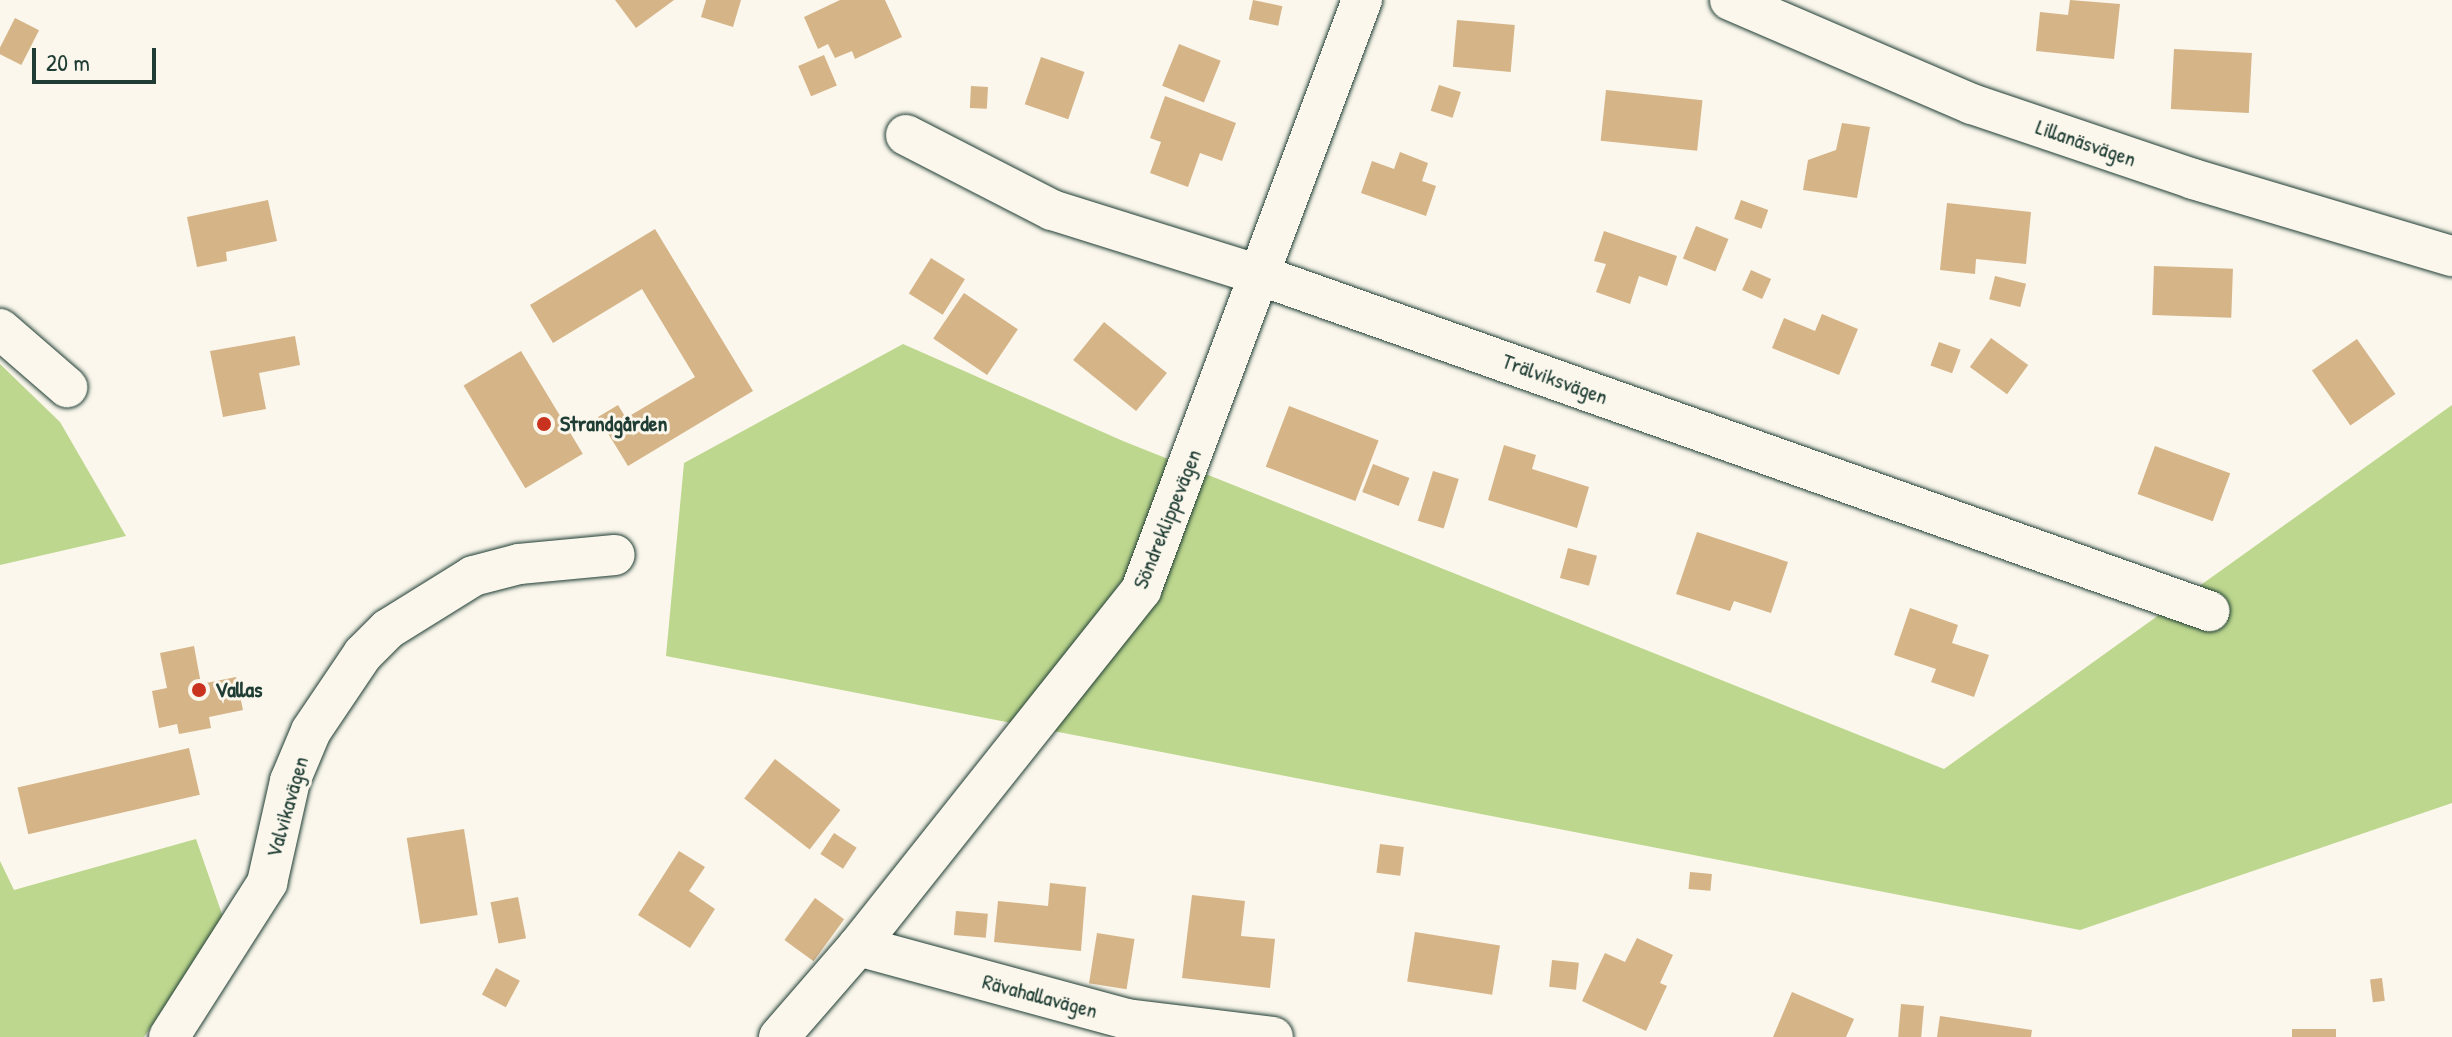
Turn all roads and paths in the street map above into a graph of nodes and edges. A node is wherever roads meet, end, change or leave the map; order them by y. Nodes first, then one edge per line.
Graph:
1 (1362, 0) edge
2 (1730, 0) edge
3 (906, 135) dead end
4 (2452, 256) edge
5 (1262, 276) junction
6 (0, 329) edge
7 (67, 387) dead end
8 (615, 555) dead end
9 (2209, 611) dead end
10 (858, 946) junction
11 (169, 1037) edge
12 (779, 1037) edge
13 (1273, 1037) edge

1 - 5 street, Söndreklippevägen
2 - 4 street, Lillanäsvägen
3 - 5 street, Trälviksvägen
5 - 9 street, Trälviksvägen
5 - 10 street, Söndreklippevägen
6 - 7 street
8 - 11 street, Valvikavägen
10 - 12 street, Söndreklippevägen
10 - 13 street, Rävahallavägen

